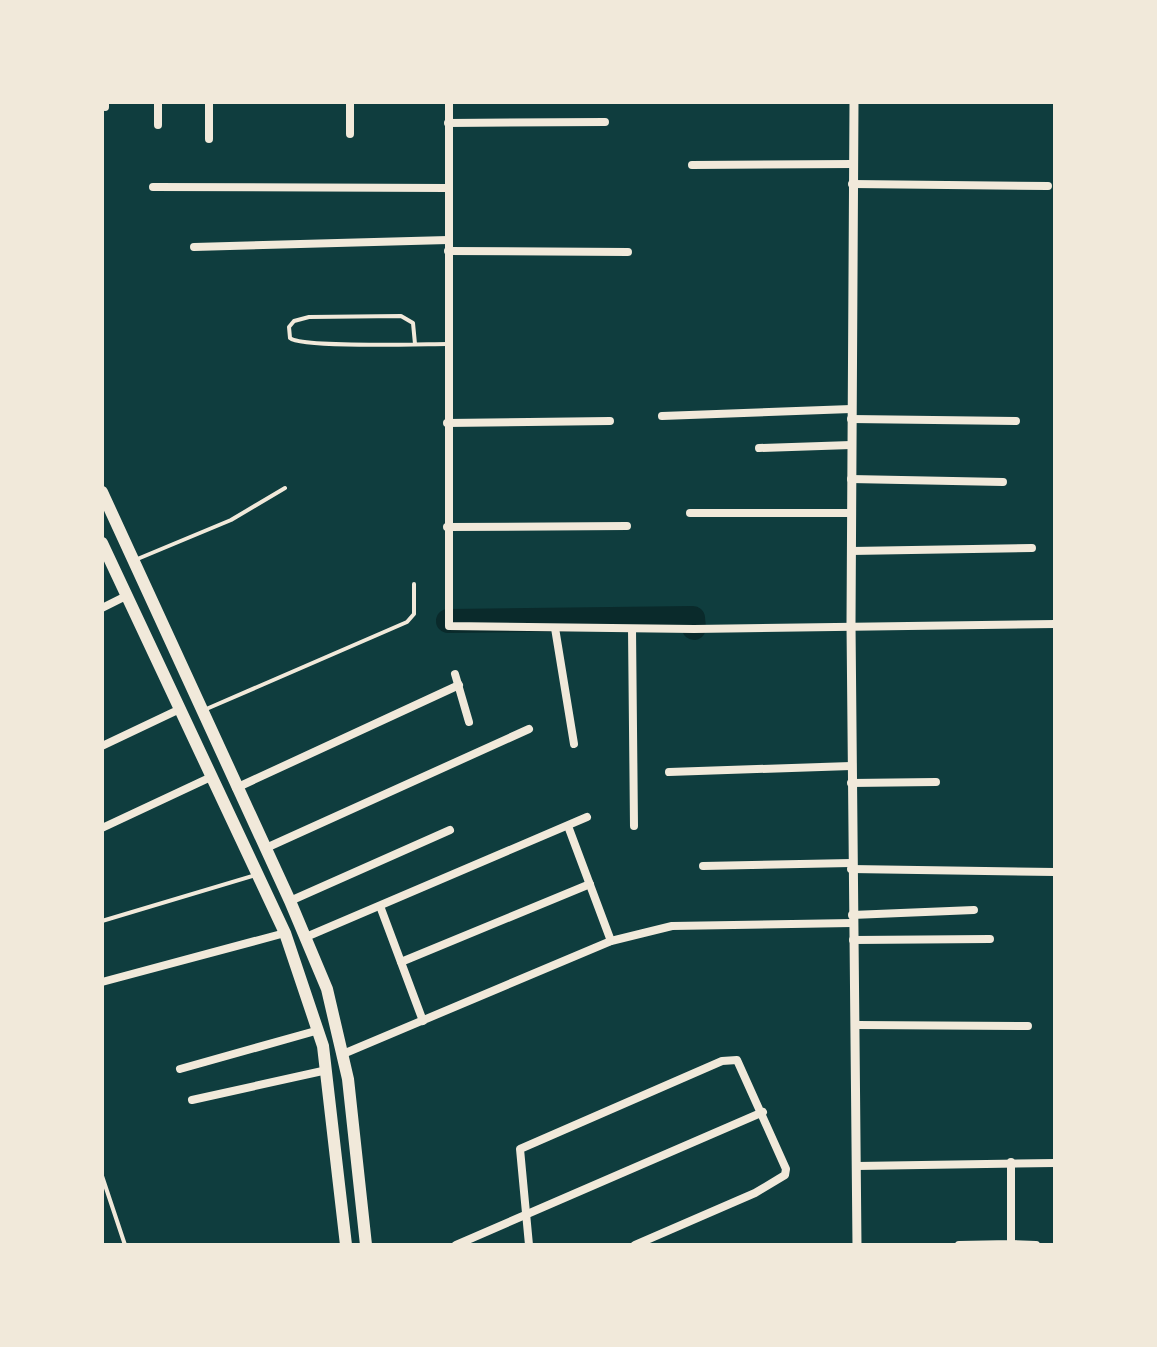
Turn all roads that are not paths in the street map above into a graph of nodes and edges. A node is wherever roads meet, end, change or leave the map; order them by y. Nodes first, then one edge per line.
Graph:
1 (158, 102) edge
2 (209, 102) edge
3 (350, 102) edge
4 (449, 102) edge
5 (854, 102) edge
6 (605, 122) dead end
7 (448, 123) junction
8 (158, 125) dead end
9 (350, 134) dead end
10 (209, 139) dead end
11 (853, 164) junction
12 (692, 165) dead end
13 (852, 184) junction
14 (1048, 186) dead end
15 (153, 187) dead end
16 (447, 188) junction
17 (448, 240) junction
18 (194, 247) dead end
19 (448, 251) junction
20 (628, 252) dead end
21 (415, 344) junction
22 (447, 344) junction
23 (851, 414) junction
24 (662, 416) dead end
25 (610, 421) dead end
26 (1016, 421) dead end
27 (447, 423) junction
28 (851, 445) junction
29 (759, 448) dead end
30 (851, 479) junction
31 (1003, 482) dead end
32 (285, 488) dead end
33 (102, 492) edge
34 (690, 513) dead end
35 (851, 513) junction
36 (627, 526) dead end
37 (447, 527) junction
38 (102, 543) edge
39 (1032, 548) dead end
40 (851, 551) junction
41 (133, 561) junction
42 (414, 584) dead end
43 (126, 596) junction
44 (102, 608) edge
45 (851, 624) junction
46 (1055, 624) edge
47 (555, 628) junction
48 (632, 629) junction
49 (455, 674) dead end
50 (459, 685) junction
51 (180, 709) junction
52 (202, 711) junction
53 (469, 722) dead end
54 (529, 729) dead end
55 (574, 744) dead end
56 (102, 746) edge
57 (851, 766) junction
58 (669, 772) dead end
59 (211, 777) junction
60 (936, 782) dead end
61 (851, 783) junction
62 (236, 788) junction
63 (587, 817) dead end
64 (568, 826) junction
65 (634, 826) dead end
66 (102, 828) edge
67 (450, 830) dead end
68 (266, 848) junction
69 (703, 866) dead end
70 (851, 866) junction
71 (1055, 872) edge
72 (258, 875) junction
73 (590, 884) junction
74 (290, 901) junction
75 (380, 906) junction
76 (974, 910) dead end
77 (852, 919) junction
78 (102, 921) edge
79 (285, 933) junction
80 (306, 937) junction
81 (990, 939) dead end
82 (853, 940) junction
83 (611, 941) junction
84 (401, 962) junction
85 (102, 982) edge
86 (423, 1021) junction
87 (857, 1025) junction
88 (1028, 1026) dead end
89 (319, 1030) junction
90 (343, 1054) junction
91 (180, 1069) dead end
92 (327, 1070) junction
93 (192, 1100) dead end
94 (763, 1112) junction
95 (1011, 1162) junction
96 (1055, 1163) edge
97 (857, 1166) junction
98 (102, 1176) edge
99 (528, 1215) junction
100 (997, 1244) edge
101 (1011, 1244) edge
102 (125, 1245) edge
103 (346, 1245) edge
104 (366, 1245) edge
105 (456, 1245) edge
106 (529, 1245) edge
107 (635, 1245) edge
108 (857, 1245) edge
109 (959, 1245) edge
110 (1036, 1245) edge

1 - 8 street
2 - 10 street
3 - 9 street
4 - 7 street
5 - 11 street
6 - 7 street
7 - 16 street
11 - 12 street
11 - 13 street
13 - 14 street
13 - 23 street
15 - 16 street
16 - 17 street
17 - 18 street
17 - 19 street
19 - 20 street
19 - 22 street
21 - 21 lane
21 - 22 lane
22 - 27 street
23 - 24 street
23 - 26 street
23 - 28 street
25 - 27 street
27 - 37 street
28 - 29 street
28 - 30 street
30 - 31 street
30 - 35 street
32 - 41 lane
33 - 41 main road
34 - 35 street
35 - 40 street
36 - 37 street
37 - 47 street
38 - 43 main road
39 - 40 street
40 - 45 street
41 - 52 main road
42 - 52 lane
43 - 44 street
43 - 51 main road
45 - 46 street
45 - 48 street
45 - 57 street
47 - 48 street
47 - 55 street
48 - 65 street
49 - 50 street
50 - 53 street
50 - 62 street
51 - 56 street
51 - 59 main road
52 - 62 main road
54 - 68 street
57 - 58 street
57 - 61 street
59 - 66 street
59 - 72 main road
60 - 61 street
61 - 70 street
62 - 68 main road
63 - 64 street
64 - 73 street
64 - 75 street
67 - 74 street
68 - 74 main road
69 - 70 street
70 - 71 street
70 - 77 street
72 - 78 lane
72 - 79 main road
73 - 83 street
73 - 84 street
74 - 80 main road
75 - 80 street
75 - 84 street
76 - 77 street
77 - 82 street
77 - 83 street
79 - 85 street
79 - 89 main road
80 - 90 main road
81 - 82 street
82 - 87 street
83 - 86 street
84 - 86 street
86 - 90 street
87 - 88 street
87 - 97 street
89 - 91 street
89 - 92 main road
90 - 104 main road
92 - 93 street
92 - 103 main road
94 - 99 street
94 - 99 street
94 - 107 street
95 - 96 street
95 - 97 street
95 - 101 street
97 - 108 street
98 - 102 lane
99 - 105 street
99 - 106 street
100 - 101 street
100 - 109 street
101 - 110 street

